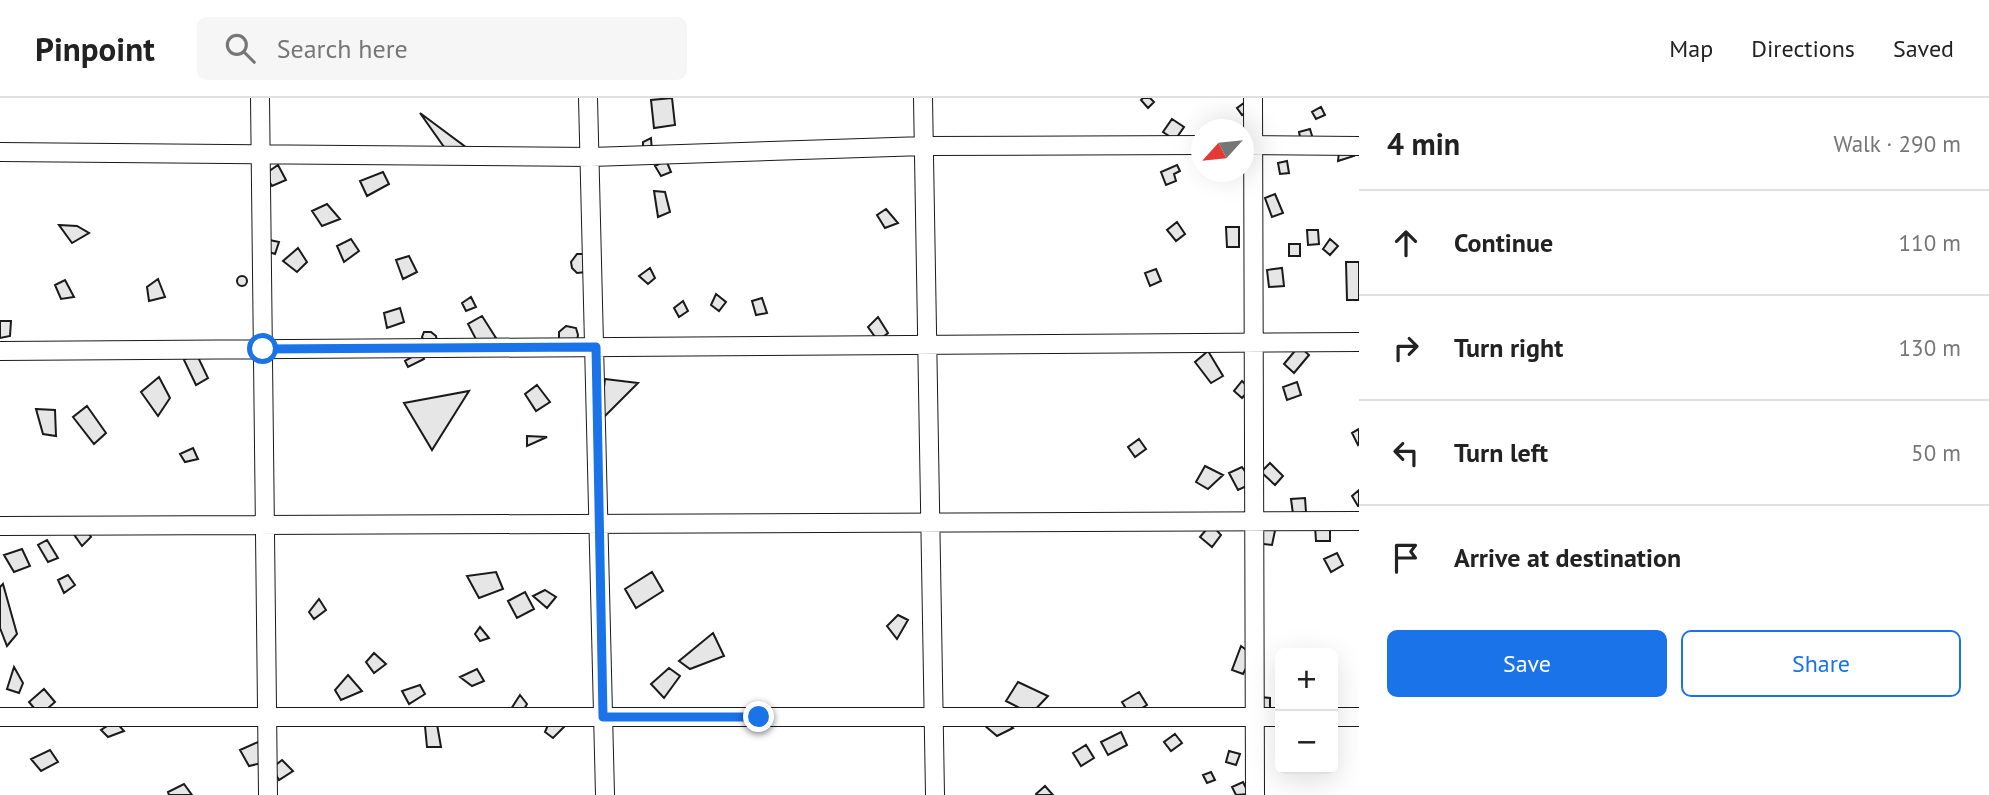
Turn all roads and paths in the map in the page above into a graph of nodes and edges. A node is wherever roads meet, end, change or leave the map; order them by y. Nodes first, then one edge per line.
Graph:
1 (260, 98) edge
2 (588, 98) edge
3 (923, 98) edge
4 (1253, 98) edge
5 (1251, 119) edge
6 (1191, 145) edge
7 (1254, 145) edge
8 (924, 146) junction
9 (1359, 146) edge
10 (0, 152) edge
11 (261, 156) junction
12 (591, 157) junction
13 (1249, 182) edge
14 (1359, 342) edge
15 (1254, 343) junction
16 (927, 345) junction
17 (596, 347) junction
18 (263, 349) junction
19 (0, 351) edge
20 (1254, 521) junction
21 (1359, 521) edge
22 (930, 522) junction
23 (599, 523) junction
24 (265, 525) junction
25 (0, 526) edge
26 (0, 717) edge
27 (267, 717) junction
28 (603, 717) junction
29 (934, 717) junction
30 (1254, 717) junction
31 (1275, 717) edge
32 (1338, 717) edge
33 (1359, 717) edge
34 (268, 795) edge
35 (604, 795) edge
36 (935, 795) edge
37 (1255, 795) edge

1 - 11 street
2 - 12 street
3 - 8 street
4 - 5 street
6 - 8 street
7 - 9 street
8 - 12 street
8 - 16 street
10 - 11 street
11 - 12 street
11 - 18 street
12 - 17 street
13 - 15 street
14 - 15 street
15 - 16 street
15 - 20 street
16 - 17 street
16 - 22 street
17 - 18 street
17 - 23 street
18 - 19 street
18 - 24 street
20 - 21 street
20 - 22 street
20 - 30 street
22 - 23 street
22 - 29 street
23 - 24 street
23 - 28 street
24 - 25 street
24 - 27 street
26 - 27 street
27 - 28 street
27 - 34 street
28 - 29 street
28 - 35 street
29 - 30 street
29 - 36 street
30 - 31 street
30 - 37 street
32 - 33 street

